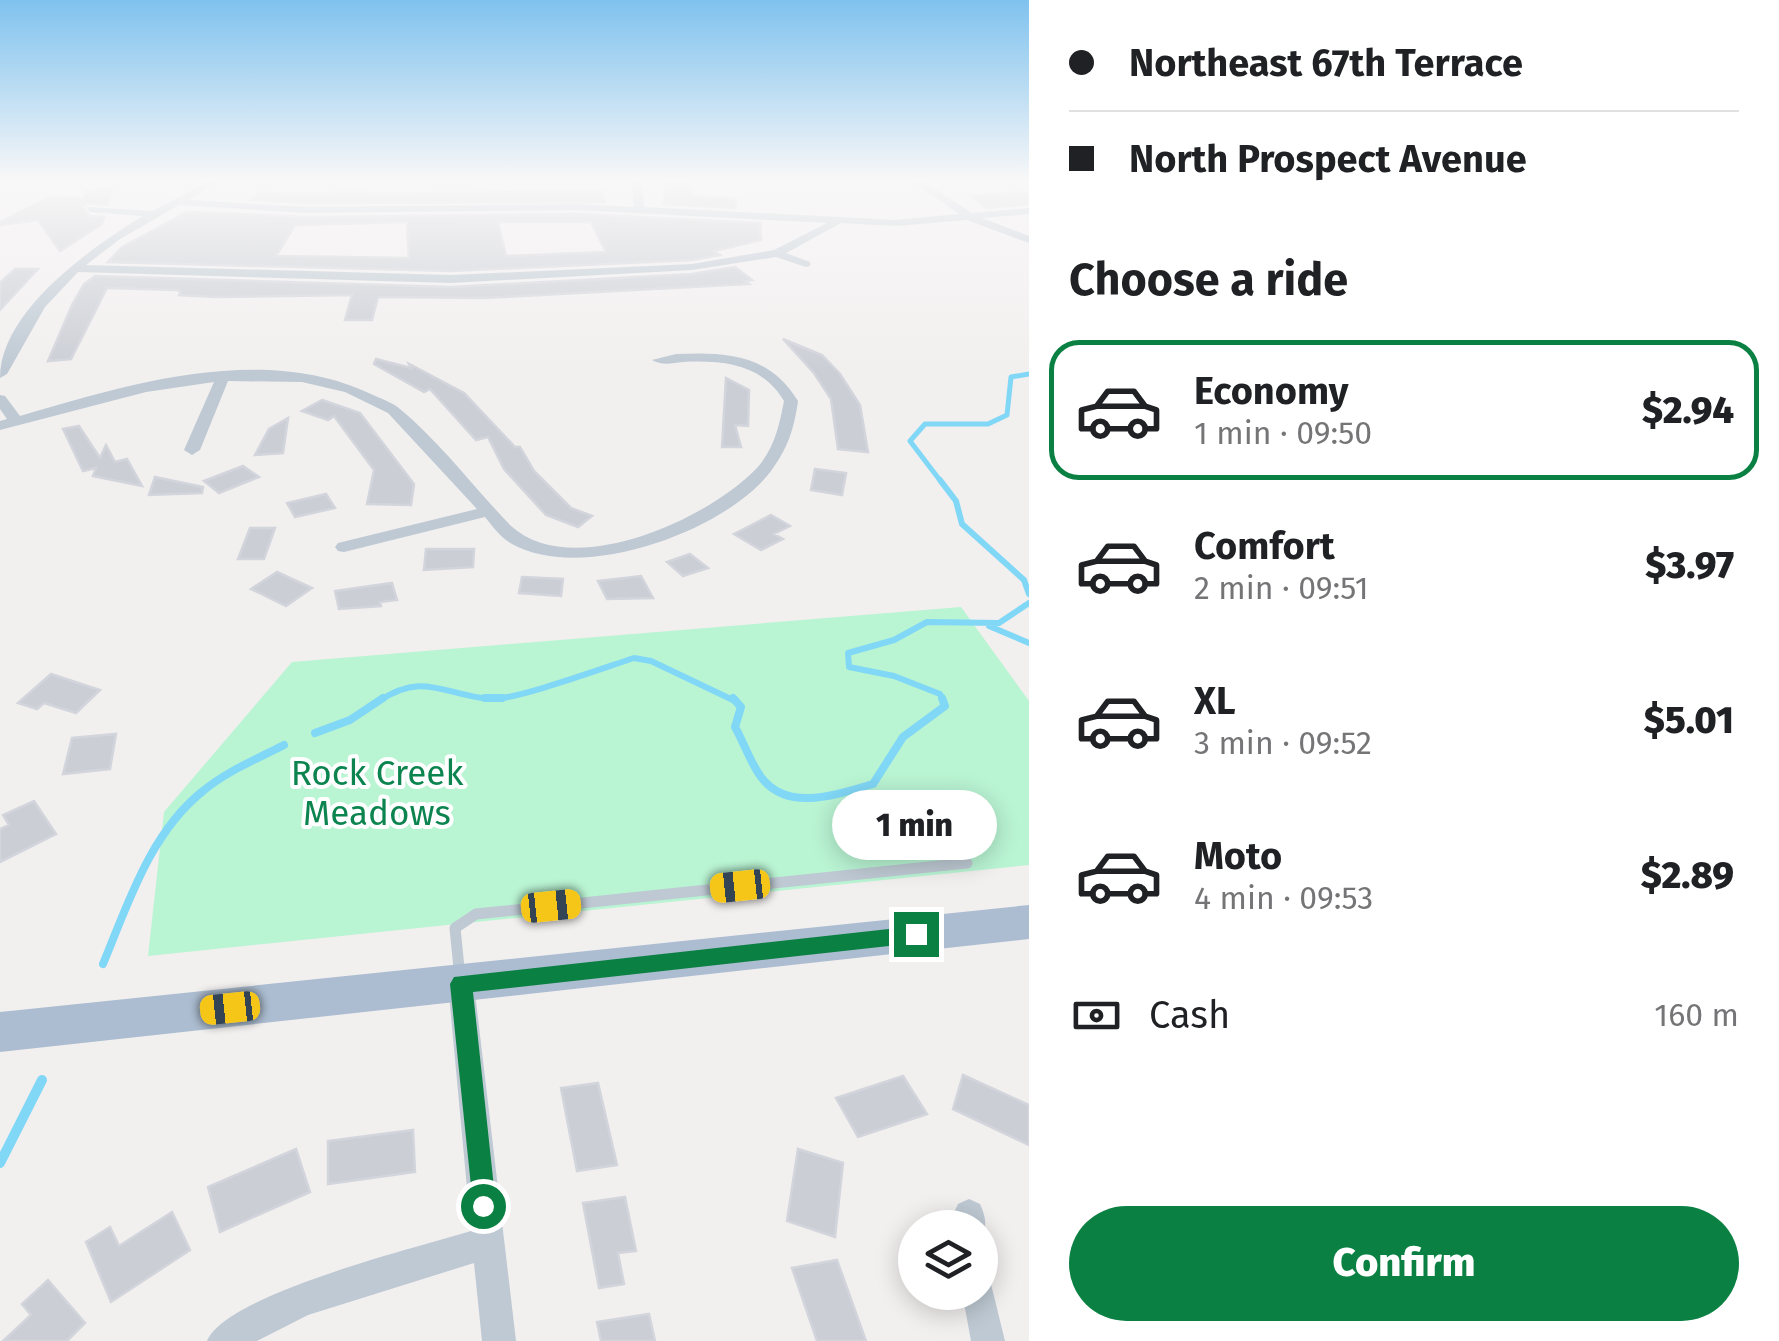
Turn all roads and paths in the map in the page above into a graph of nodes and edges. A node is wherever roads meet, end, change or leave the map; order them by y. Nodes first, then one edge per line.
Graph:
1 (109, 244) edge
2 (795, 244) edge
3 (777, 253) junction
4 (806, 264) dead end
5 (72, 268) junction
6 (659, 360) dead end
7 (0, 374) edge
8 (222, 378) junction
9 (0, 398) edge
10 (8, 424) edge
11 (192, 450) dead end
12 (489, 511) junction
13 (344, 547) dead end
14 (967, 863) dead end
15 (1029, 922) edge
16 (461, 984) junction
17 (0, 1032) edge
18 (486, 1243) junction
19 (982, 1310) edge
20 (224, 1341) edge
21 (499, 1341) edge
22 (988, 1341) edge

1 - 5 street
2 - 3 street
3 - 4 street
3 - 5 street
5 - 7 street
6 - 12 street
8 - 10 street
8 - 11 street
8 - 12 street
9 - 10 street
12 - 13 street
14 - 16 lane
15 - 16 main road
16 - 17 main road
16 - 18 street
18 - 20 street
18 - 21 street
19 - 22 street

